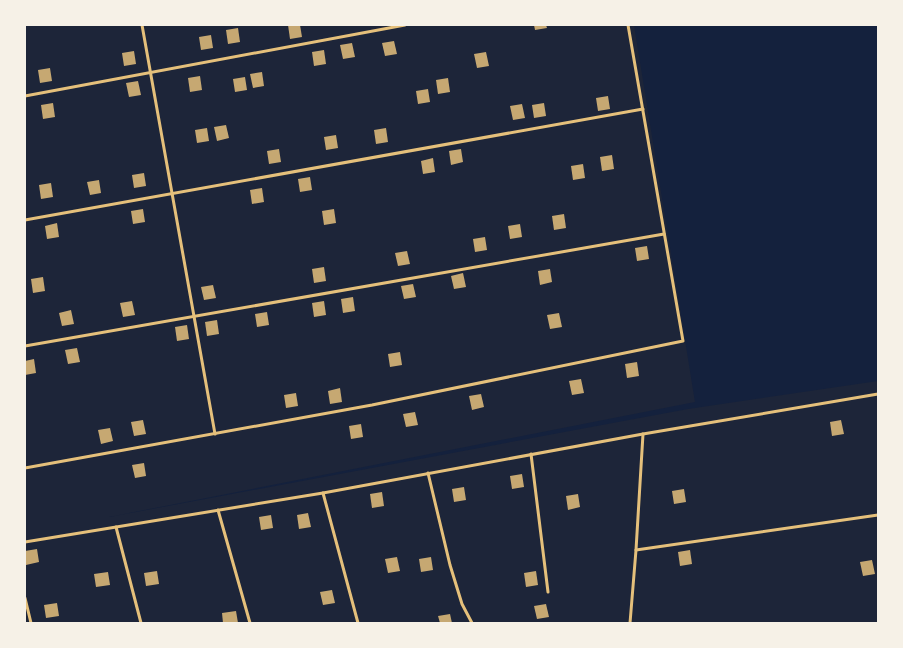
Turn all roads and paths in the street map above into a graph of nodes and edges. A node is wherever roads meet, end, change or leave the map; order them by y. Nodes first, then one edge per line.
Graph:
1 (142, 25) edge
2 (405, 25) edge
3 (628, 25) edge
4 (150, 72) junction
5 (25, 96) edge
6 (643, 109) junction
7 (172, 194) junction
8 (25, 220) edge
9 (664, 234) junction
10 (194, 316) junction
11 (25, 346) edge
12 (878, 394) edge
13 (215, 434) junction
14 (643, 434) junction
15 (531, 454) junction
16 (25, 468) edge
17 (428, 473) junction
18 (323, 493) junction
19 (218, 510) junction
20 (878, 515) edge
21 (116, 527) junction
22 (25, 542) edge
23 (636, 550) junction
24 (548, 592) dead end
25 (25, 598) edge
26 (31, 623) edge
27 (141, 623) edge
28 (250, 623) edge
29 (358, 623) edge
30 (472, 623) edge
31 (630, 623) edge

1 - 4 lane
2 - 4 lane
3 - 6 lane
4 - 5 lane
4 - 7 lane
6 - 7 lane
6 - 9 lane
7 - 8 lane
7 - 10 lane
9 - 10 lane
9 - 13 lane
10 - 11 lane
10 - 13 lane
12 - 14 lane
13 - 16 lane
14 - 15 lane
14 - 23 lane
15 - 17 lane
15 - 24 lane
17 - 18 lane
17 - 30 lane
18 - 19 lane
18 - 29 lane
19 - 21 lane
19 - 28 lane
20 - 23 lane
21 - 22 lane
21 - 27 lane
23 - 31 lane
25 - 26 lane

